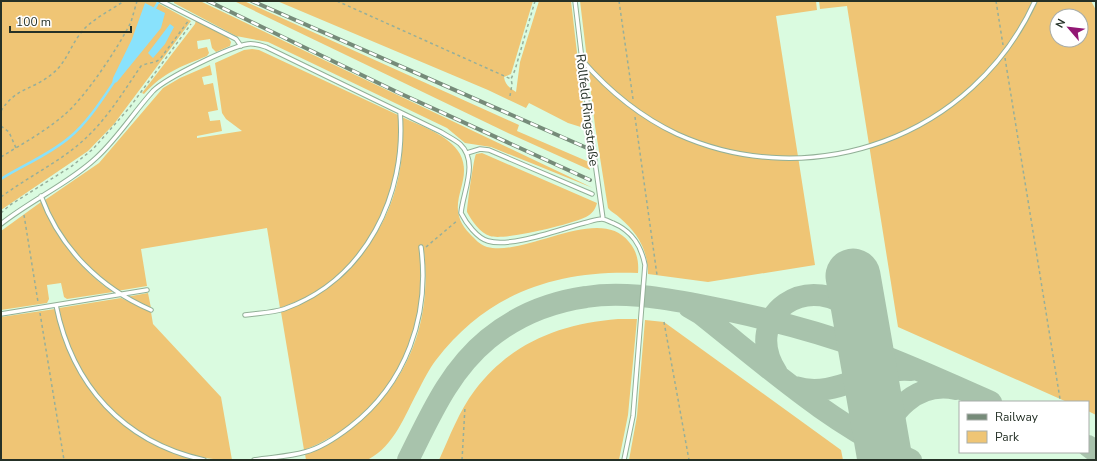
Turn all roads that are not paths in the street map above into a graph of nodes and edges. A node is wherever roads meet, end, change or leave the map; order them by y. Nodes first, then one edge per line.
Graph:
1 (160, 1) edge
2 (575, 1) edge
3 (1034, 1) edge
4 (241, 46) junction
5 (582, 60) junction
6 (400, 112) junction
7 (467, 152) junction
8 (592, 194) dead end
9 (41, 196) junction
10 (603, 219) junction
11 (1, 224) edge
12 (421, 249) road end
13 (147, 290) dead end
14 (120, 295) junction
15 (56, 305) junction
16 (151, 310) dead end
17 (1, 314) edge
18 (245, 315) dead end
19 (204, 460) edge
20 (254, 460) edge
21 (624, 460) edge

1 - 4 lane
2 - 5 lane, Rollfeld Ringstraße
3 - 5 lane
4 - 6 lane
4 - 9 lane
5 - 10 lane, Rollfeld Ringstraße
6 - 7 lane
6 - 18 lane
7 - 8 lane
7 - 10 lane
9 - 11 lane
9 - 14 lane
10 - 21 lane
12 - 20 lane
13 - 14 lane
14 - 15 lane
14 - 16 lane
15 - 17 lane
15 - 19 lane

